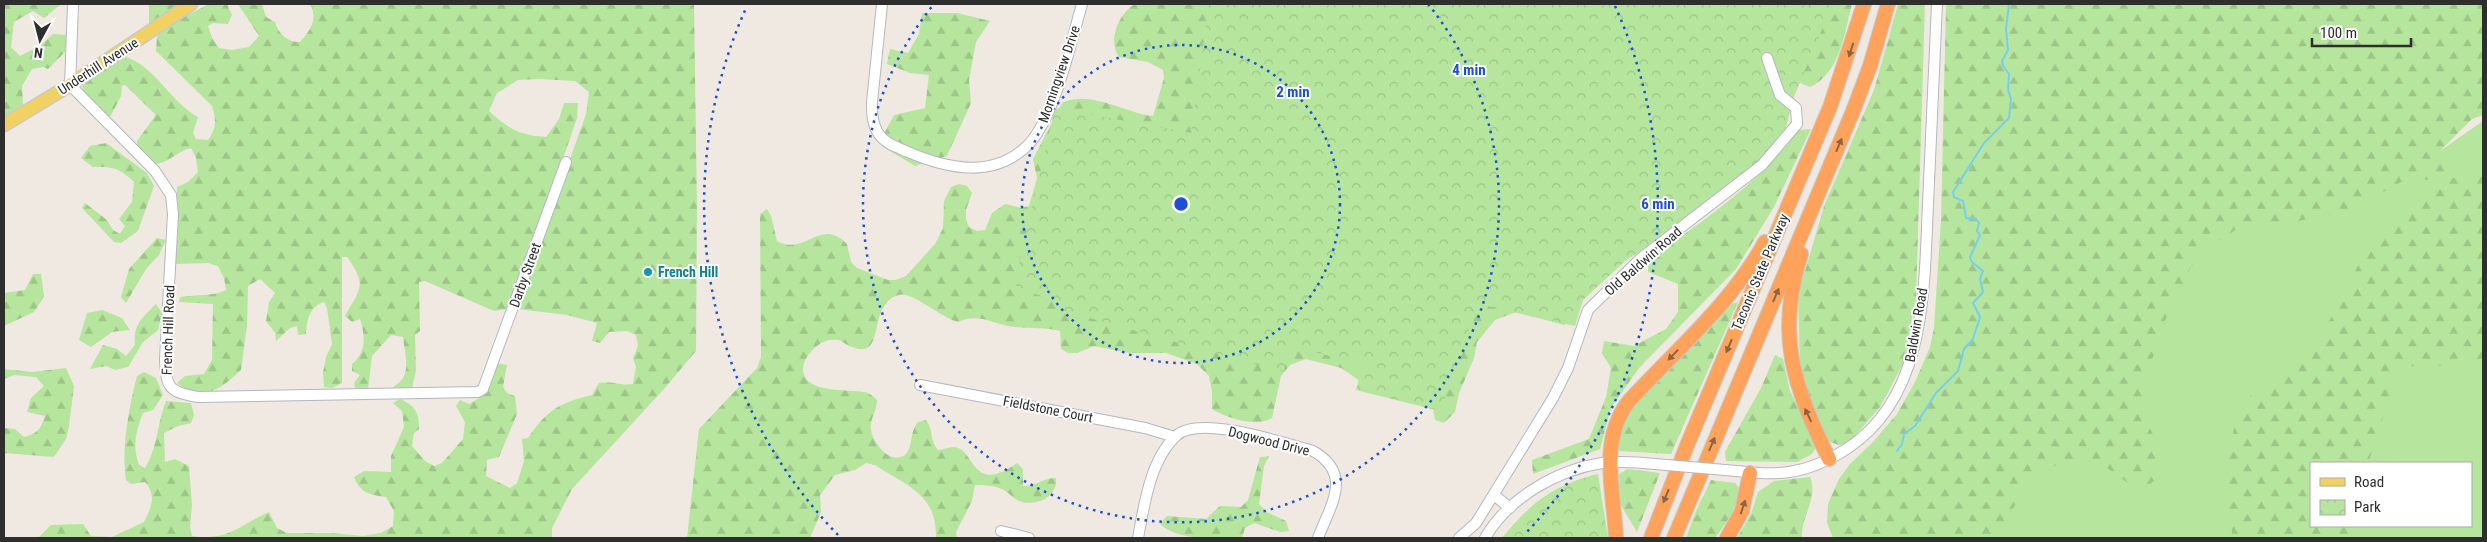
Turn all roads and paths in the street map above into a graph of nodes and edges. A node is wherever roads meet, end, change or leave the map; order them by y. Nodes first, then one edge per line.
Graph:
1 (73, 4) edge
2 (191, 4) edge
3 (882, 4) edge
4 (1082, 4) edge
5 (1864, 4) edge
6 (1888, 4) edge
7 (1937, 4) edge
8 (1767, 58) dead end
9 (70, 85) junction
10 (4, 125) edge
11 (566, 162) dead end
12 (1802, 174) junction
13 (1825, 178) junction
14 (920, 385) dead end
15 (483, 389) joint
16 (1174, 437) junction
17 (1829, 459) junction
18 (1609, 462) junction
19 (1750, 472) junction
20 (1494, 495) junction
21 (1510, 508) junction
22 (1476, 523) junction
23 (1001, 531) dead end
24 (1487, 535) edge
25 (1029, 538) edge
26 (1138, 538) edge
27 (1318, 538) edge
28 (1459, 538) edge
29 (1616, 538) edge
30 (1650, 538) edge
31 (1674, 538) edge
32 (1727, 538) edge

1 - 9 street
2 - 9 main road, Underhill Avenue
3 - 4 street, Morningview Drive
5 -> 12 highway, Taconic State Parkway
13 -> 6 highway, Taconic State Parkway
7 - 17 street, Baldwin Road
8 - 20 street, Old Baldwin Road
9 - 10 main road, Underhill Avenue
9 - 15 street, French Hill Road
11 - 15 street, Darby Street
12 -> 18 highway
12 -> 30 highway, Taconic State Parkway
17 -> 13 highway
31 -> 13 highway, Taconic State Parkway
14 - 16 street, Fieldstone Court
16 - 26 street
16 - 27 street, Dogwood Drive
17 - 19 street, Baldwin Road
18 - 19 street, Baldwin Road, bridge
18 - 21 street, Baldwin Road
18 - 29 highway
32 -> 19 highway
20 - 21 street
20 - 22 street, Old Baldwin Road
21 - 24 street, Baldwin Road
22 - 24 street
22 - 28 street
23 - 25 street

